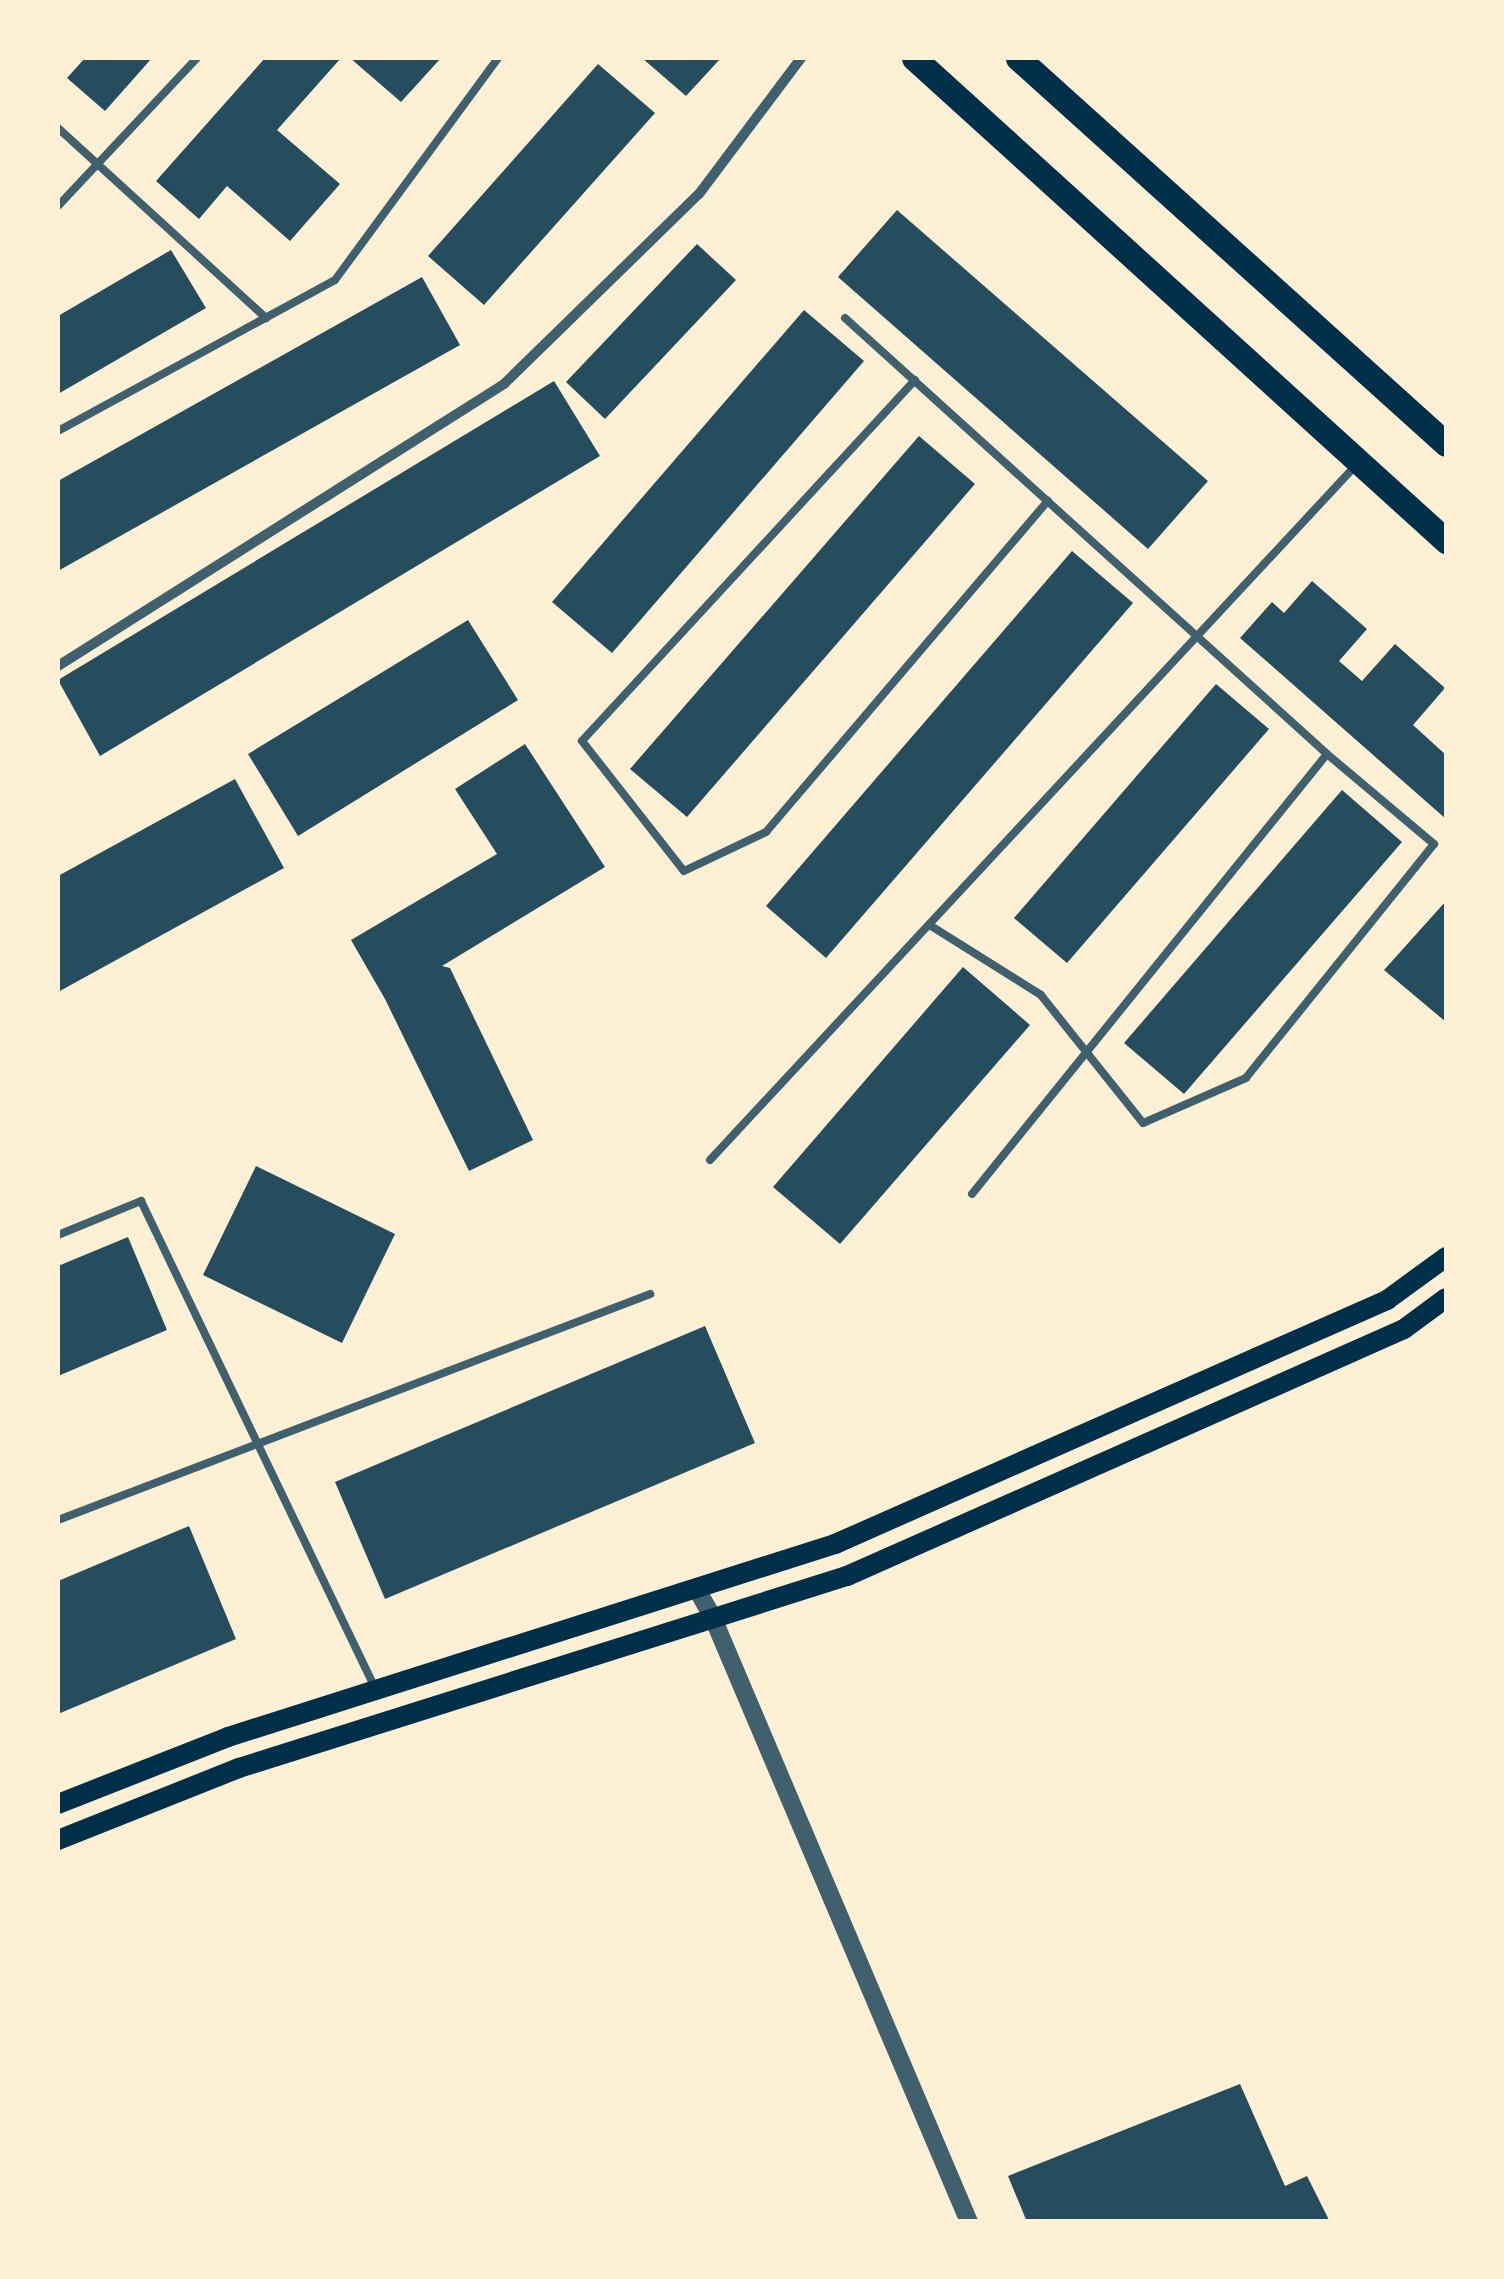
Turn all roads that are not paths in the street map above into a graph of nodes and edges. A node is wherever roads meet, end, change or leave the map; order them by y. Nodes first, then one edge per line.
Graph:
1 (198, 58) edge
2 (498, 58) edge
3 (801, 58) edge
4 (914, 58) edge
5 (1018, 58) edge
6 (58, 128) edge
7 (100, 166) junction
8 (58, 206) edge
9 (266, 318) junction
10 (845, 318) dead end
11 (915, 380) junction
12 (58, 431) edge
13 (1446, 444) edge
14 (1359, 462) junction
15 (1048, 501) junction
16 (1446, 541) edge
17 (1198, 637) junction
18 (58, 666) edge
19 (1327, 754) junction
20 (931, 926) junction
21 (1087, 1052) junction
22 (710, 1160) dead end
23 (972, 1194) dead end
24 (58, 1235) edge
25 (1446, 1257) edge
26 (650, 1294) dead end
27 (1446, 1298) edge
28 (258, 1444) junction
29 (58, 1520) edge
30 (696, 1588) junction
31 (713, 1618) junction
32 (376, 1690) junction
33 (58, 1804) edge
34 (58, 1840) edge
35 (969, 2222) edge

1 - 7 lane
2 - 9 lane
3 - 18 street
4 - 14 main road
5 - 13 main road
6 - 7 lane
7 - 8 lane
7 - 9 lane
9 - 12 lane
10 - 11 lane
11 - 15 lane
11 - 15 lane
14 - 16 main road
14 - 17 lane
15 - 17 lane
17 - 19 lane
17 - 20 lane
19 - 21 lane
19 - 21 lane
20 - 21 lane
20 - 22 lane
21 - 23 lane
24 - 28 lane
25 - 30 main road
26 - 28 lane
27 - 31 main road
28 - 29 lane
28 - 32 lane
30 - 31 street
30 - 32 main road
31 - 34 main road
31 - 35 street
32 - 33 main road

